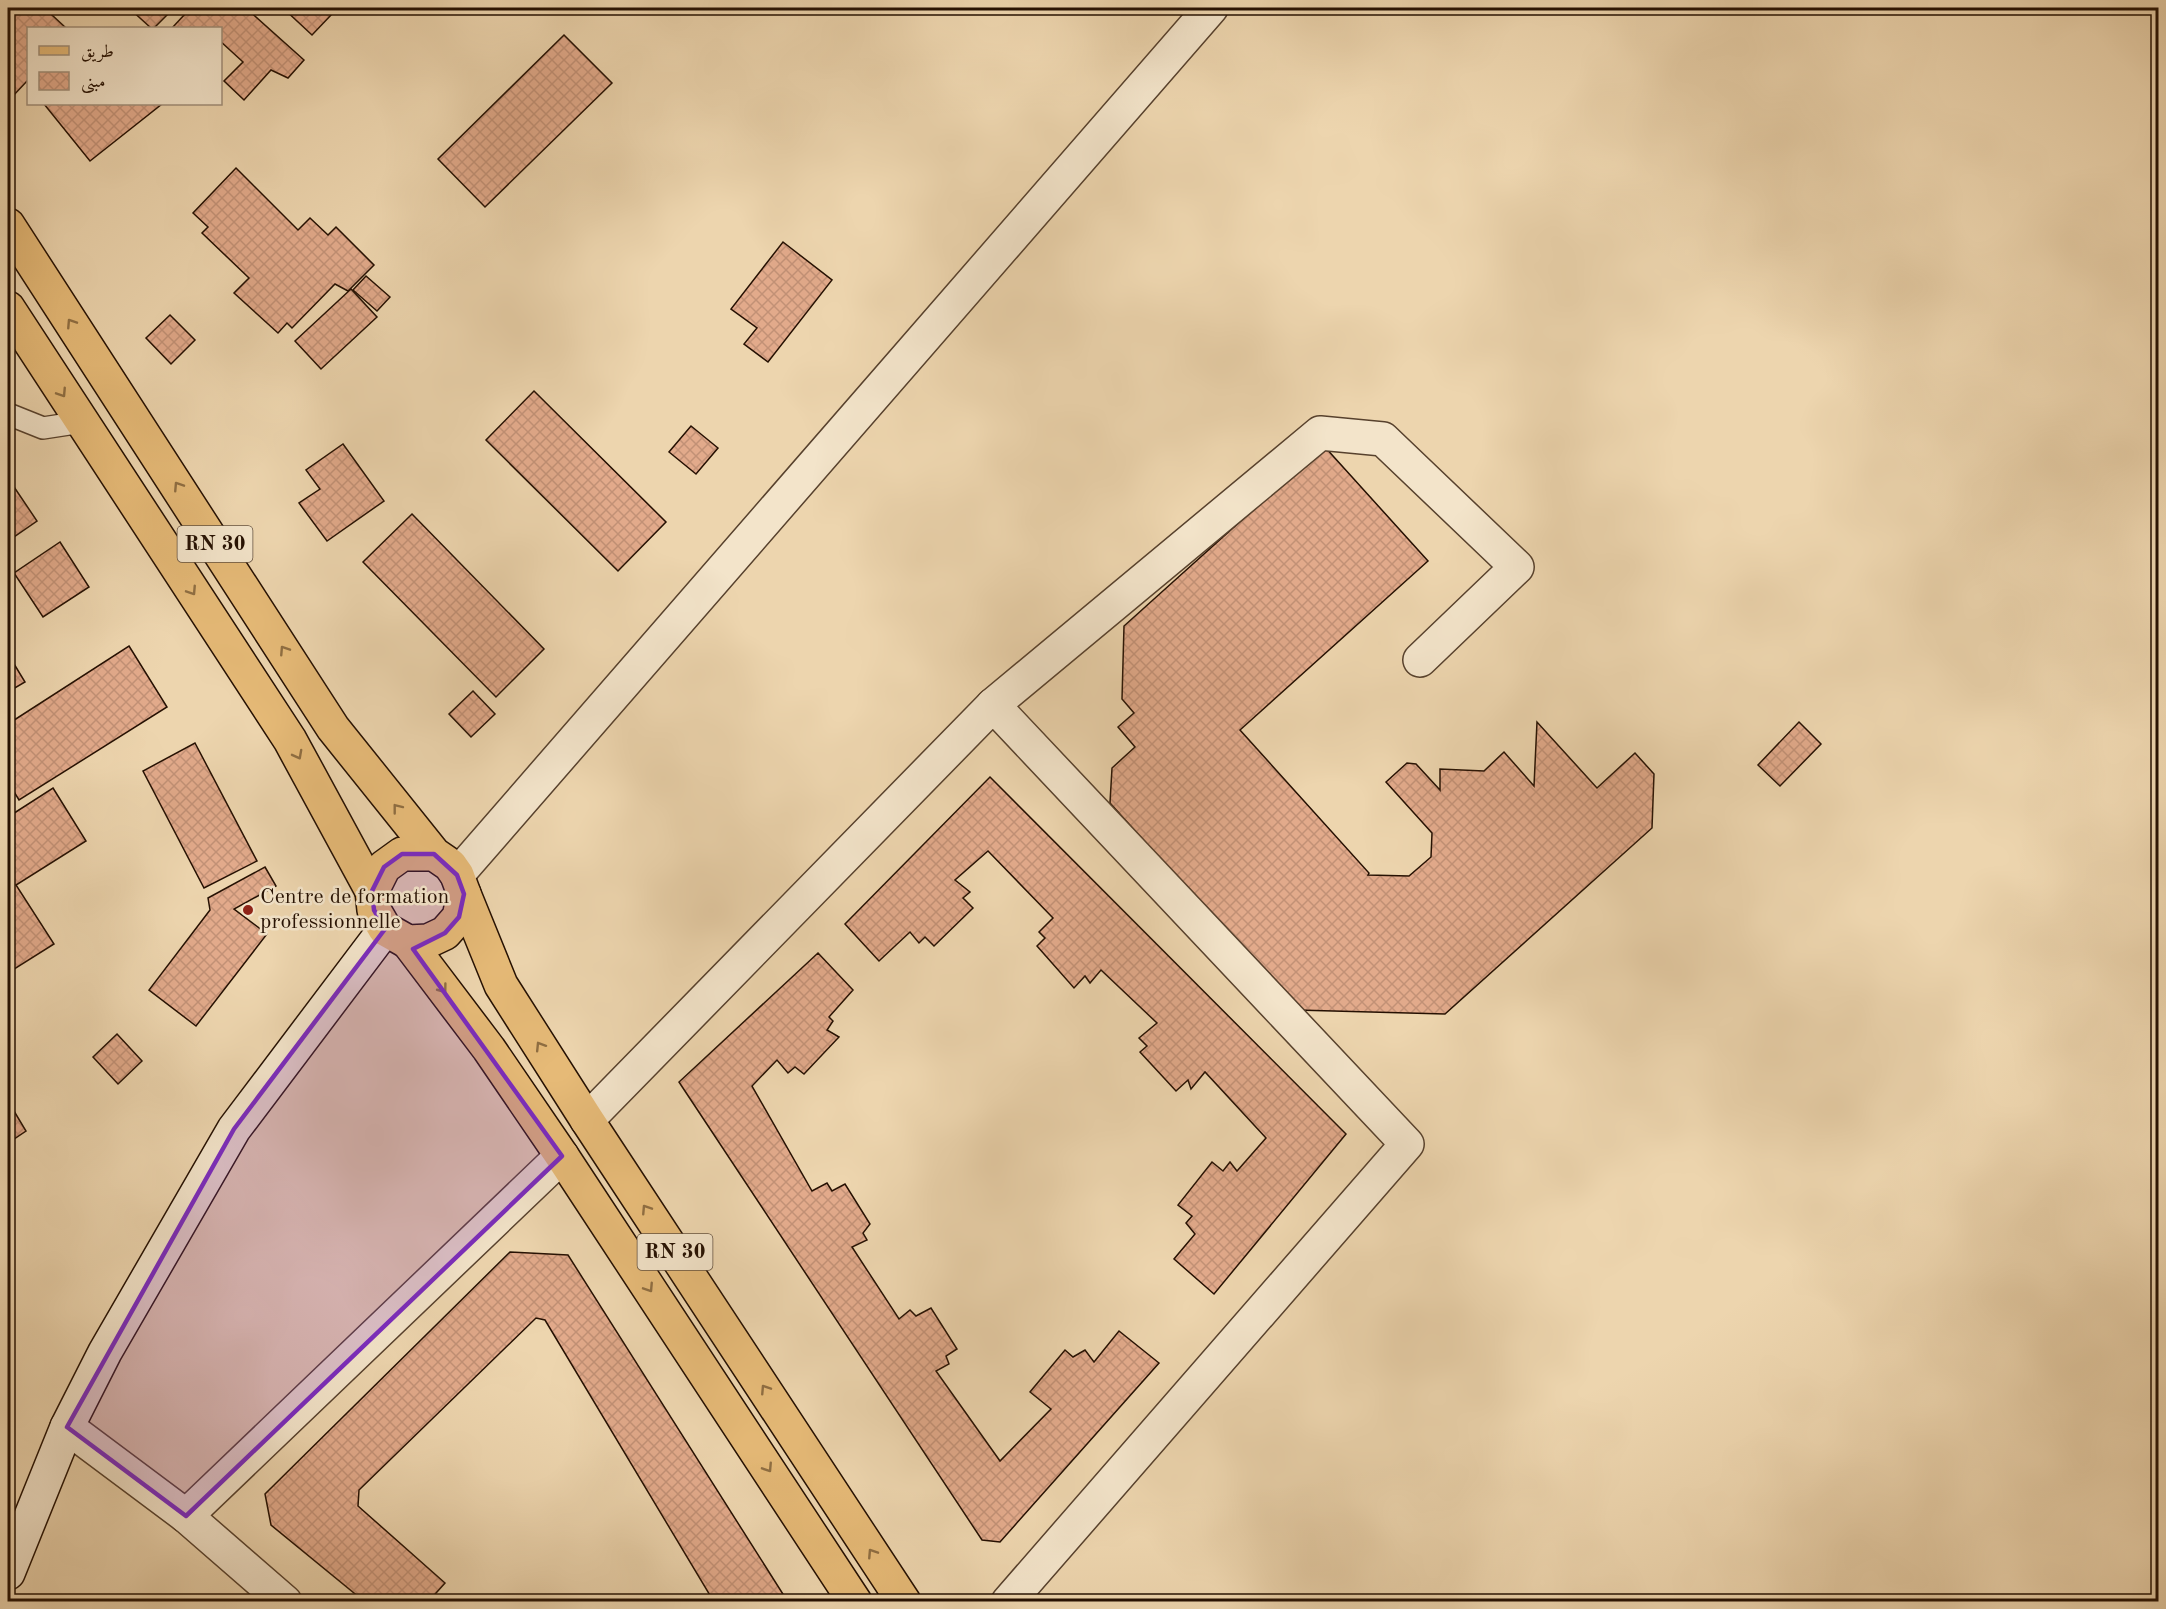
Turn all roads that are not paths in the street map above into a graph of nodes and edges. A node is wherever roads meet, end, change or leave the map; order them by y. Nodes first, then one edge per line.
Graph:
1 (1211, 8) edge
2 (8, 225) edge
3 (8, 308) edge
4 (8, 414) edge
5 (82, 422) junction
6 (1420, 660) dead end
7 (993, 705) junction
8 (452, 874) junction
9 (372, 891) junction
10 (397, 935) junction
11 (587, 1120) junction
12 (562, 1156) junction
13 (67, 1427) junction
14 (186, 1516) junction
15 (8, 1573) edge
16 (285, 1602) edge
17 (855, 1602) edge
18 (904, 1602) edge
19 (1008, 1602) edge

1 - 8 street
8 -> 2 main road, RN 30
3 -> 5 main road, RN 30
4 - 5 lane
5 -> 9 main road, RN 30
6 - 7 street
7 - 11 street
7 - 19 street
8 - 9 main road
8 - 10 main road
11 -> 8 main road, RN 30
9 - 10 main road
10 -> 12 main road, RN 30
10 - 13 street
18 -> 11 main road, RN 30
12 - 14 street
12 -> 17 main road, RN 30
13 - 14 street
13 - 15 street
14 - 16 street

